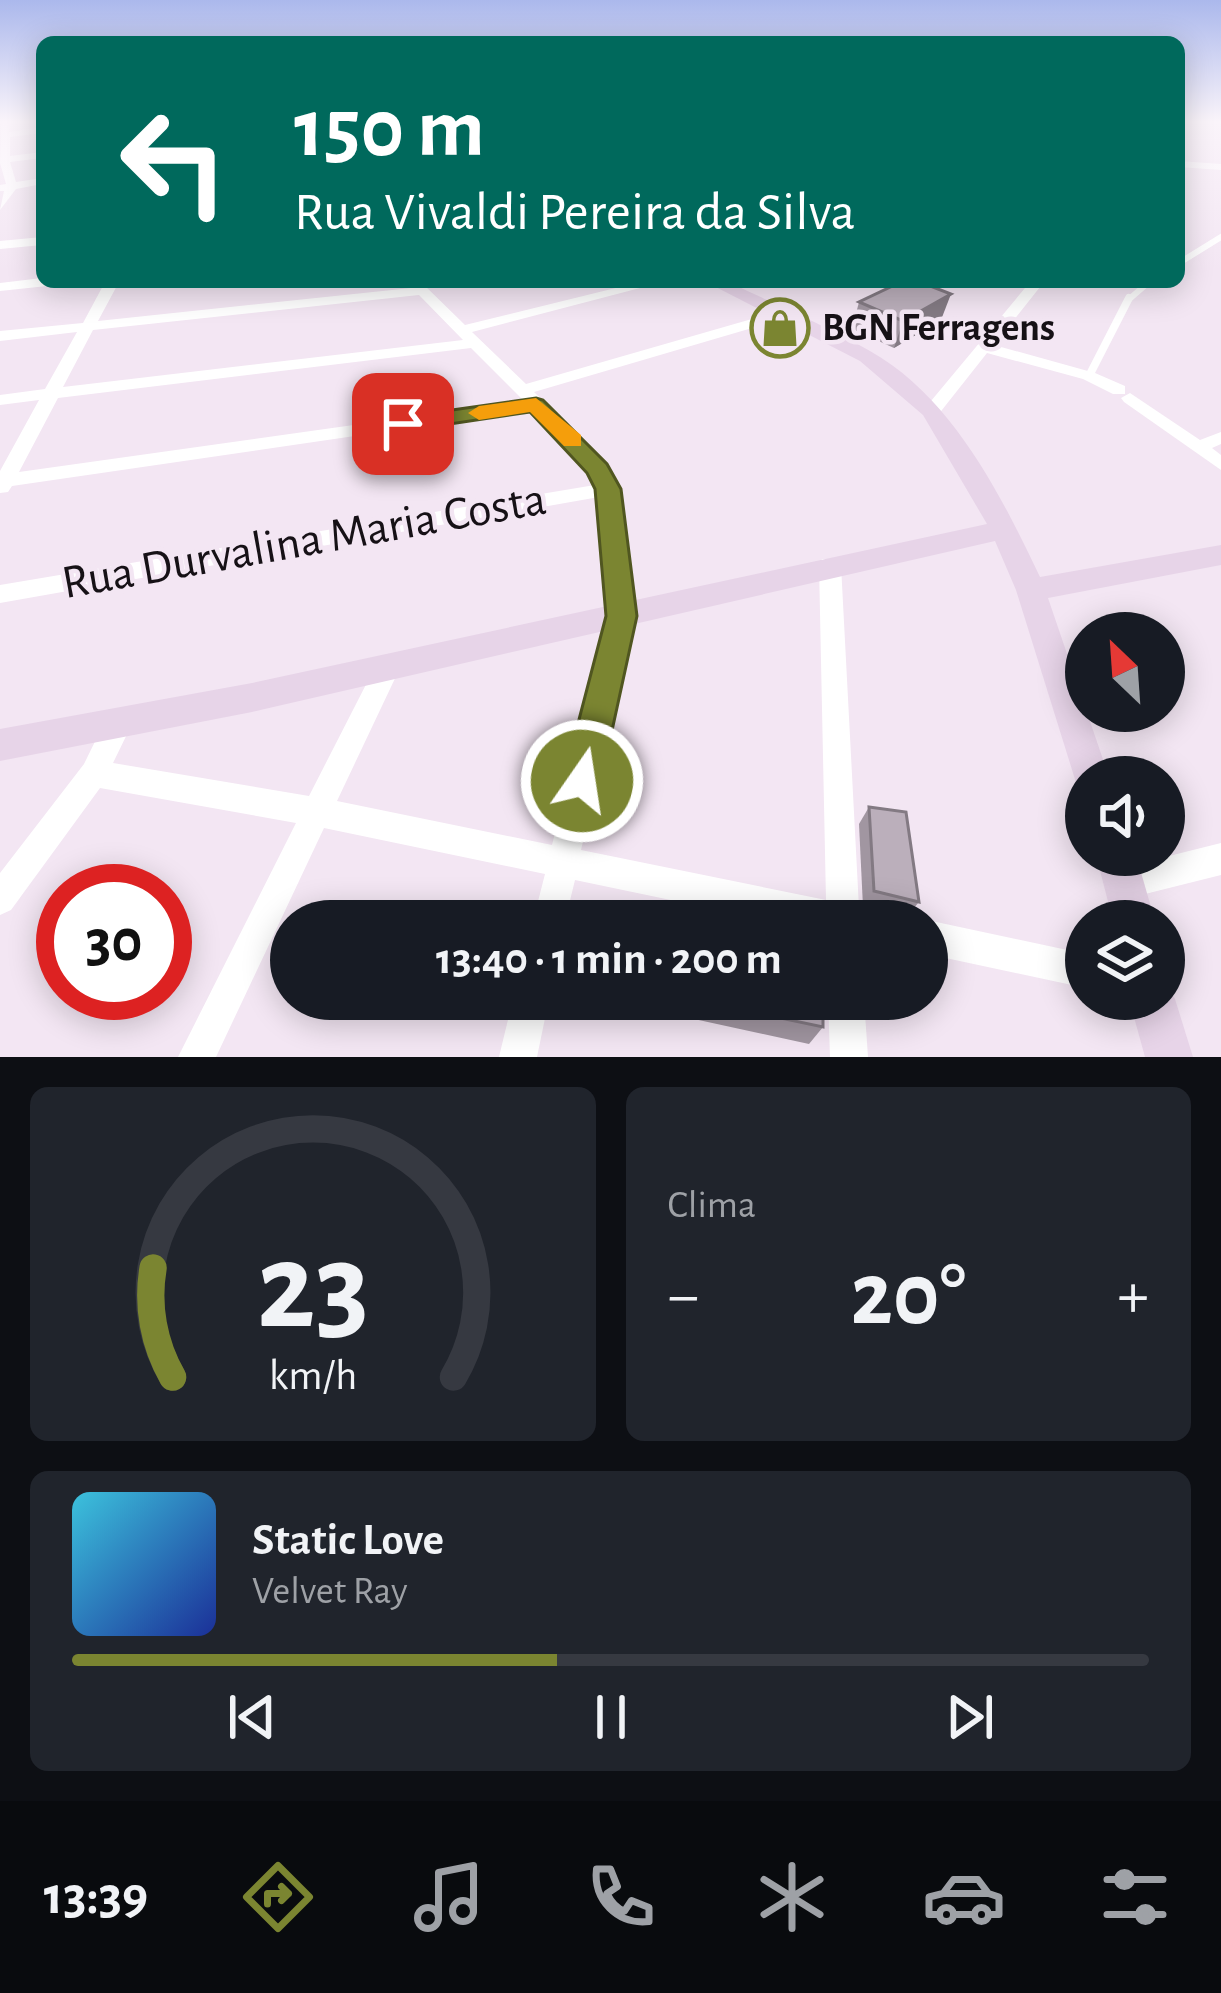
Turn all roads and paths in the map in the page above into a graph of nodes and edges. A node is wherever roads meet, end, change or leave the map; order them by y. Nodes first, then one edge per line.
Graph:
1 (36, 183) edge
2 (6, 187) edge
3 (2, 206) edge
4 (1221, 237) edge
5 (36, 242) edge
6 (0, 245) edge
7 (1185, 259) edge
8 (36, 283) edge
9 (0, 287) edge
10 (109, 288) edge
11 (401, 288) edge
12 (419, 288) edge
13 (635, 288) edge
14 (728, 288) edge
15 (1032, 288) edge
16 (1142, 288) edge
17 (785, 314) junction
18 (86, 327) junction
19 (0, 337) edge
20 (468, 337) junction
21 (987, 347) junction
22 (1089, 376) junction
23 (51, 393) junction
24 (528, 398) junction
25 (0, 400) edge
26 (932, 411) junction
27 (1221, 437) edge
28 (1198, 447) junction
29 (1221, 464) edge
30 (2, 484) edge
31 (608, 489) junction
32 (1004, 530) junction
33 (1221, 555) edge
34 (830, 565) junction
35 (1031, 590) junction
36 (0, 594) edge
37 (622, 616) junction
38 (386, 670) junction
39 (117, 726) junction
40 (0, 745) edge
41 (1084, 756) edge
42 (94, 773) junction
43 (318, 812) junction
44 (1221, 859) edge
45 (562, 863) junction
46 (1125, 886) edge
47 (0, 899) edge
48 (554, 900) edge
49 (746, 900) edge
50 (845, 900) edge
51 (948, 941) edge
52 (1065, 967) edge
53 (527, 1020) edge
54 (847, 1020) edge
55 (1158, 1020) edge
56 (197, 1057) edge
57 (518, 1057) edge
58 (849, 1057) edge
59 (1169, 1057) edge

1 - 2 street
2 - 3 street
4 - 7 lane
5 - 6 street
8 - 9 street
10 - 18 street
11 - 18 street
12 - 20 street
13 - 20 street
14 - 17 street
15 - 21 street
16 - 22 lane
17 - 24 street
17 - 26 street
18 - 19 street
18 - 23 street
20 - 23 street
20 - 24 street
21 - 22 street
21 - 26 street
22 - 28 street
23 - 25 street
23 - 30 street
24 - 30 street
24 - 31 street
26 - 32 street
27 - 28 street
28 - 29 street
31 - 36 street, Rua Durvalina Maria Costa
31 - 37 street
32 - 34 street
32 - 35 street
33 - 35 street
34 - 37 street
34 - 50 street
35 - 41 street
37 - 38 street
37 - 45 street
38 - 39 street
38 - 43 street
39 - 40 street
39 - 42 street
42 - 43 street
42 - 47 street
43 - 45 street
43 - 56 street
44 - 46 street
45 - 48 street
45 - 49 street
51 - 52 street
53 - 57 street
54 - 58 street
55 - 59 street

